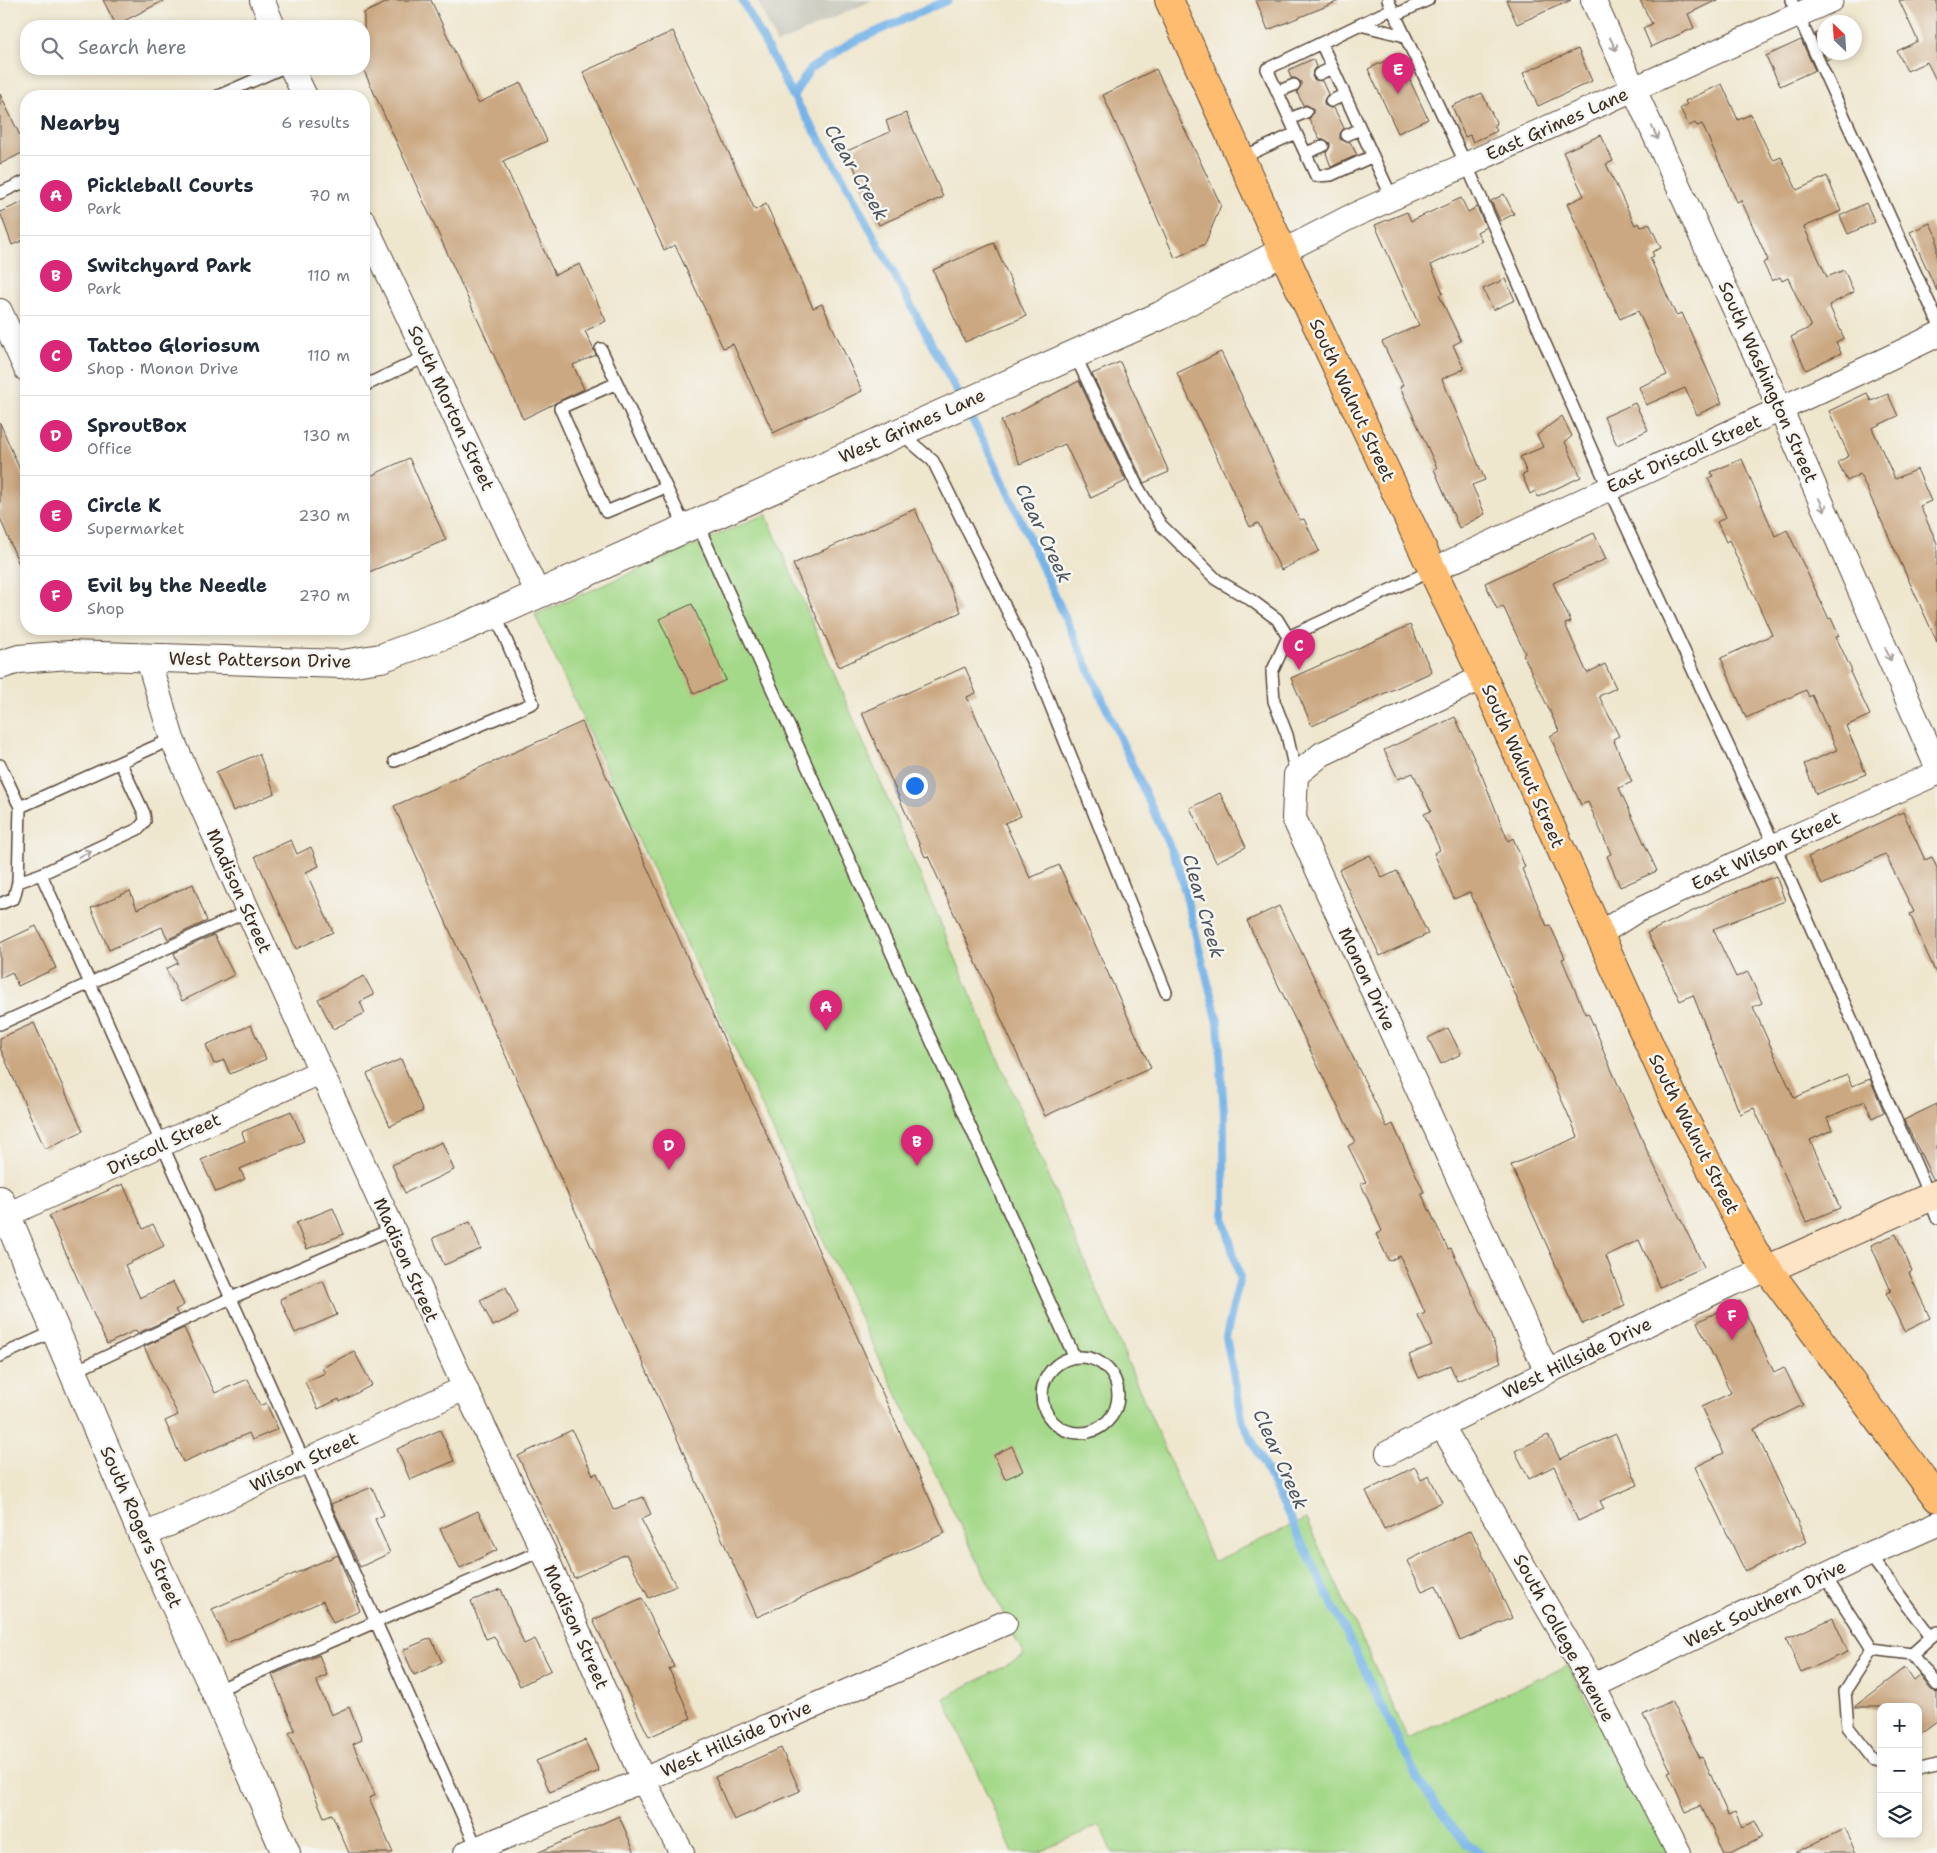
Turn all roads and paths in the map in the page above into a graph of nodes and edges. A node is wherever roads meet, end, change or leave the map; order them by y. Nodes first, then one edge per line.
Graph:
1 (262, 0) edge
2 (1170, 0) edge
3 (1428, 0) edge
4 (1593, 0) edge
5 (1831, 0) edge
6 (1392, 8) edge
7 (1794, 8) edge
8 (270, 20) edge
9 (1360, 25) junction
10 (1405, 36) junction
11 (1322, 45) junction
12 (1332, 68) junction
13 (1319, 74) dead end
14 (266, 75) edge
15 (295, 75) edge
16 (1294, 85) dead end
17 (1634, 89) junction
18 (232, 90) edge
19 (302, 90) edge
20 (1278, 92) junction
21 (1344, 94) junction
22 (1331, 100) dead end
23 (1306, 112) dead end
24 (1290, 119) junction
25 (1360, 129) junction
26 (1296, 133) junction
27 (1347, 135) dead end
28 (1323, 146) dead end
29 (1306, 153) junction
30 (1373, 156) junction
31 (1241, 158) junction
32 (1465, 164) junction
33 (20, 185) edge
34 (0, 193) edge
35 (1392, 198) junction
36 (370, 235) edge
37 (1284, 251) junction
38 (0, 311) edge
39 (1937, 320) edge
40 (1937, 335) edge
41 (6, 342) edge
42 (601, 349) dead end
43 (1074, 353) junction
44 (427, 356) junction
45 (20, 361) edge
46 (370, 383) edge
47 (617, 383) junction
48 (1781, 410) junction
49 (904, 430) junction
50 (666, 487) junction
51 (1608, 487) junction
52 (690, 524) junction
53 (1431, 571) junction
54 (538, 594) junction
55 (495, 614) junction
56 (1288, 637) junction
57 (148, 659) junction
58 (0, 665) edge
59 (1483, 677) junction
60 (172, 739) junction
61 (395, 761) dead end
62 (121, 764) junction
63 (0, 765) edge
64 (1937, 767) edge
65 (1937, 773) edge
66 (1296, 775) junction
67 (20, 807) junction
68 (1774, 846) junction
69 (41, 874) junction
70 (18, 882) junction
71 (0, 904) edge
72 (248, 911) junction
73 (1598, 935) junction
74 (90, 983) junction
75 (1166, 992) dead end
76 (0, 1024) edge
77 (320, 1072) junction
78 (162, 1145) junction
79 (1934, 1203) edge
80 (3, 1207) edge
81 (392, 1229) junction
82 (1768, 1269) junction
83 (231, 1298) junction
84 (57, 1330) junction
85 (0, 1356) edge
86 (1074, 1356) junction
87 (73, 1372) junction
88 (1547, 1372) junction
89 (465, 1388) junction
90 (1442, 1426) junction
91 (1388, 1453) dead end
92 (304, 1462) junction
93 (1937, 1498) edge
94 (1937, 1524) edge
95 (143, 1536) junction
96 (542, 1550) junction
97 (1869, 1554) junction
98 (1825, 1576) junction
99 (376, 1622) junction
100 (1004, 1622) dead end
101 (1934, 1634) edge
102 (1872, 1649) junction
103 (1912, 1654) junction
104 (1937, 1685) edge
105 (1593, 1686) junction
106 (215, 1691) junction
107 (1877, 1760) edge
108 (1937, 1764) edge
109 (1922, 1767) edge
110 (643, 1780) junction
111 (472, 1851) edge
112 (286, 1853) edge
113 (682, 1853) edge
114 (1679, 1853) edge

1 - 8 street
2 - 31 main road, South Walnut Street
3 - 6 lane
4 -> 17 street, South Washington Street
5 - 7 street, East Grimes Lane
6 - 9 lane
6 - 10 lane
7 - 17 street, East Grimes Lane
7 - 39 lane
9 - 10 lane
9 - 11 lane
10 - 32 lane
11 - 12 lane
11 - 20 lane
12 - 13 lane
12 - 21 lane
14 - 18 lane
15 - 19 street
16 - 20 lane
17 - 32 street, East Grimes Lane
17 -> 48 street, South Washington Street
20 - 24 lane
21 - 22 lane
21 - 25 lane
23 - 24 lane
24 - 26 lane
25 - 27 lane
25 - 30 lane
26 - 29 lane
26 - 31 lane
28 - 29 lane
29 - 30 lane
30 - 35 lane
31 - 37 main road, South Walnut Street
32 - 35 street, East Grimes Lane
32 - 51 lane
33 - 34 lane
35 - 37 street, East Grimes Lane
36 - 44 street, South Morton Street
37 - 43 street, West Grimes Lane
37 - 53 main road, South Walnut Street
38 - 41 street
40 - 48 street, East Driscoll Street
41 - 45 street
42 - 47 lane
43 - 49 street, West Grimes Lane
43 - 56 lane
44 - 46 lane
44 - 54 street, South Morton Street
47 - 50 lane
47 - 50 lane
48 - 51 street, East Driscoll Street
48 -> 64 street, South Washington Street
49 - 52 street, West Grimes Lane
49 - 75 lane
50 - 52 lane
51 - 53 street, East Driscoll Street
51 - 68 lane
52 - 54 street, West Grimes Lane
52 - 86 lane
53 - 56 lane
53 - 59 main road, South Walnut Street
54 - 55 street, West Patterson Drive
55 - 57 street, West Patterson Drive
55 - 61 lane
56 - 66 lane
57 - 58 street, West Patterson Drive
57 - 60 street, Madison Street
59 - 66 street
59 - 73 main road, South Walnut Street
60 - 62 lane
60 - 72 street, Madison Street
62 - 67 lane
69 -> 62 lane
63 - 67 lane
65 - 68 street, East Wilson Street
66 - 88 street, Monon Drive
67 - 70 lane
68 - 73 street, East Wilson Street
68 - 79 lane
69 - 70 lane
69 - 74 lane
70 - 71 lane
72 - 74 lane
72 - 77 street, Madison Street
73 - 82 main road, South Walnut Street
74 - 76 lane
74 - 78 lane
77 - 78 street, Driscoll Street
77 - 81 street, Madison Street
78 - 80 street, Driscoll Street
78 - 83 lane
79 - 82 main road
80 - 84 street, South Rogers Street
81 - 83 lane
81 - 89 street, Madison Street
82 - 88 street, West Hillside Drive
82 - 93 main road, South Walnut Street
83 - 87 lane
83 - 92 lane
84 - 85 lane
84 - 87 street, South Rogers Street
86 - 86 lane
87 - 95 street, South Rogers Street
88 - 90 street, West Hillside Drive
89 - 92 street, Wilson Street
89 - 96 street, Madison Street
90 - 91 street, West Hillside Drive
90 - 105 street, South College Avenue
92 - 95 street, Wilson Street
92 - 99 lane
94 - 97 street, West Southern Drive
95 - 106 street, South Rogers Street
96 - 99 lane
96 - 110 street, Madison Street
97 - 98 street, West Southern Drive
97 - 101 lane
98 - 102 lane
98 - 105 street, West Southern Drive
99 - 106 lane
99 - 111 lane
100 - 110 street, West Hillside Drive
101 - 103 lane
102 - 103 lane
102 - 107 lane
103 - 104 lane
105 - 114 street, South College Avenue
106 - 112 street, South Rogers Street
108 - 109 lane
110 - 111 street, West Hillside Drive
110 - 113 street, Madison Street

